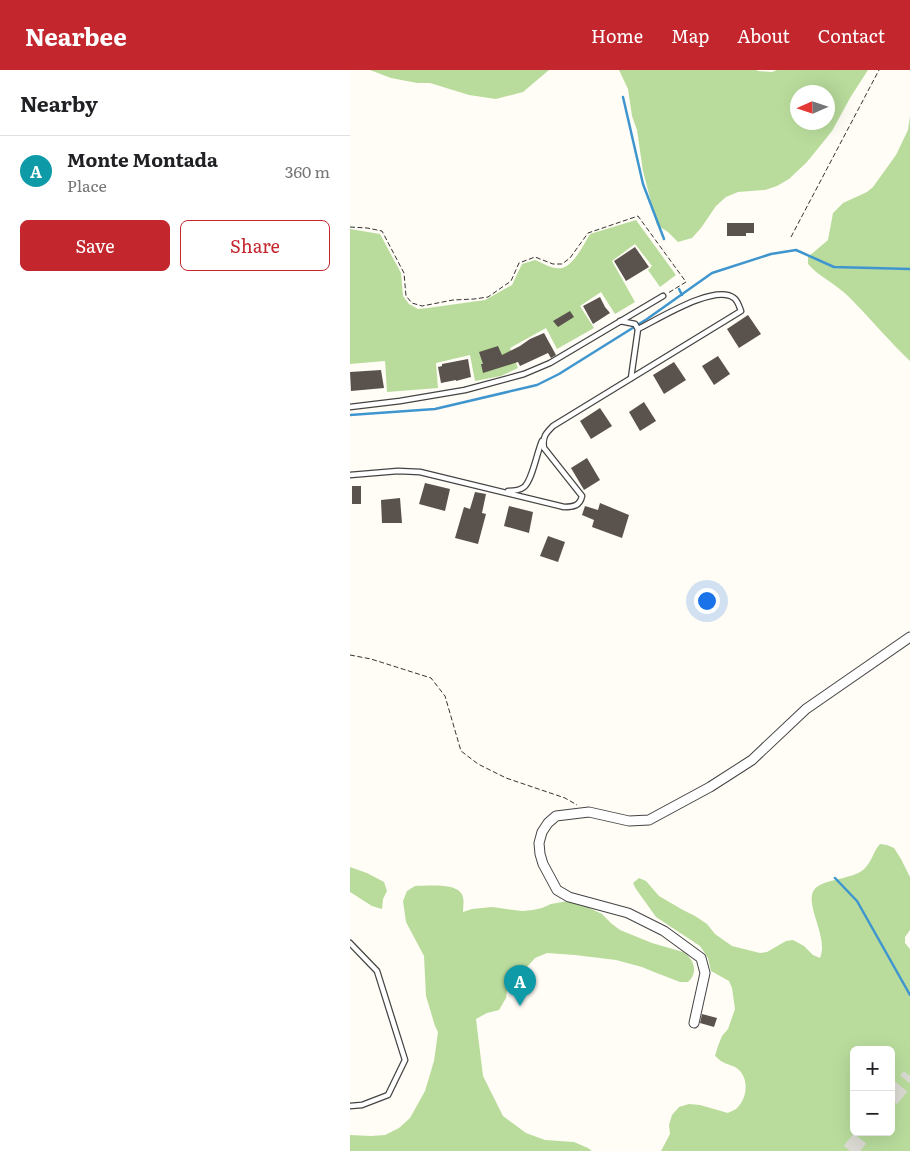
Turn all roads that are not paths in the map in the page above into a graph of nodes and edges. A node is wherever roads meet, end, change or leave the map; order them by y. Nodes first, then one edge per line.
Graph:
1 (663, 296) road end
2 (620, 321) junction
3 (637, 327) junction
4 (631, 378) junction
5 (350, 407) edge
6 (544, 435) junction
7 (350, 474) edge
8 (504, 492) junction
9 (910, 637) edge
10 (350, 943) edge
11 (694, 1023) dead end
12 (350, 1106) edge

1 - 2 lane
2 - 3 lane
2 - 5 lane
3 - 4 lane
3 - 4 lane
4 - 6 lane
6 - 8 lane
6 - 8 lane
7 - 8 lane
9 - 11 street
10 - 12 lane

